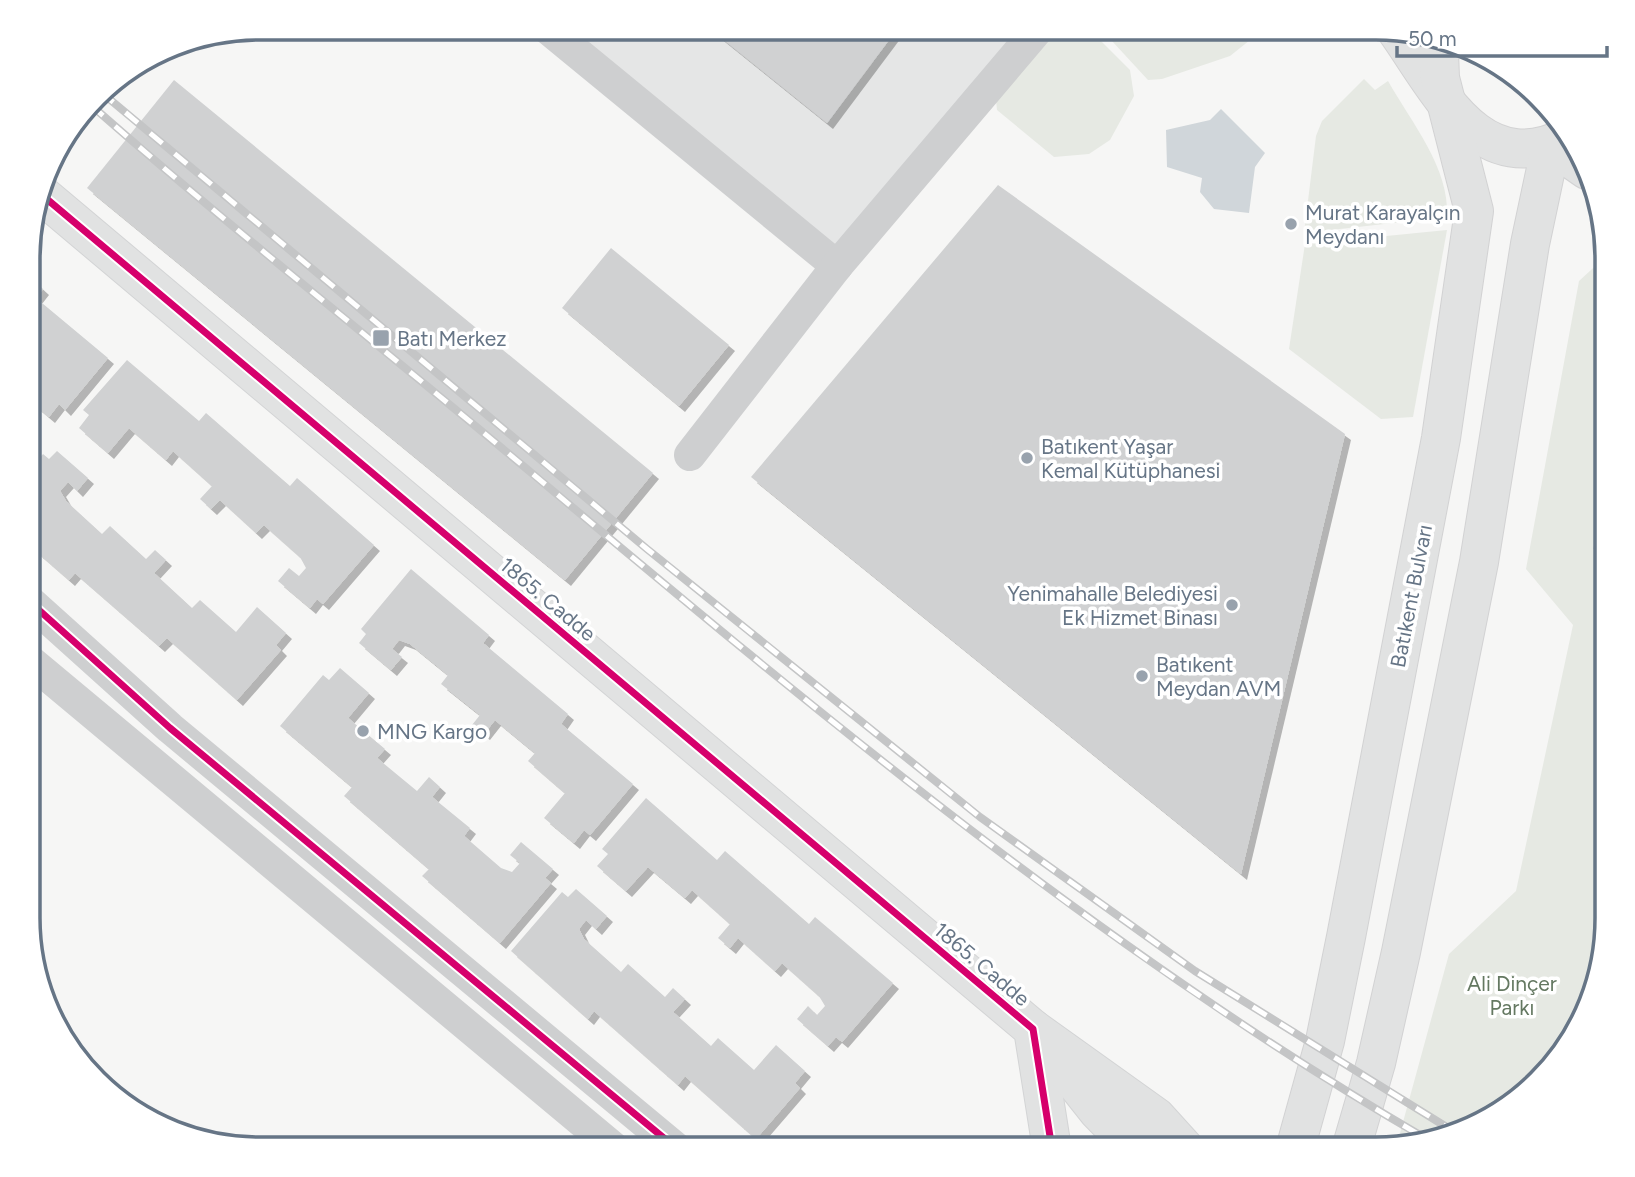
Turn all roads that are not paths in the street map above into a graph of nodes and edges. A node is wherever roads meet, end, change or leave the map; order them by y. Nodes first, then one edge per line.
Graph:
1 (562, 40) edge
2 (1028, 41) edge
3 (1404, 43) edge
4 (1439, 50) edge
5 (1447, 102) junction
6 (1559, 141) edge
7 (49, 200) edge
8 (837, 266) junction
9 (690, 455) dead end
10 (41, 611) edge
11 (41, 670) edge
12 (1033, 1029) junction
13 (1148, 1133) edge
14 (600, 1136) edge
15 (662, 1136) edge
16 (1050, 1137) edge
17 (1123, 1137) edge
18 (1297, 1137) edge
19 (1354, 1137) edge

1 - 8 street
2 - 8 street
3 - 5 main road
4 - 5 main road, Batıkent Bulvarı
5 - 6 main road
5 - 18 main road, Batıkent Bulvarı
6 - 19 main road
7 - 12 main road, 1865. Cadde
8 - 9 street
10 - 15 street
11 - 14 street
12 - 13 main road, 1865. Cadde
12 - 16 main road
12 - 17 main road, 1865. Cadde

